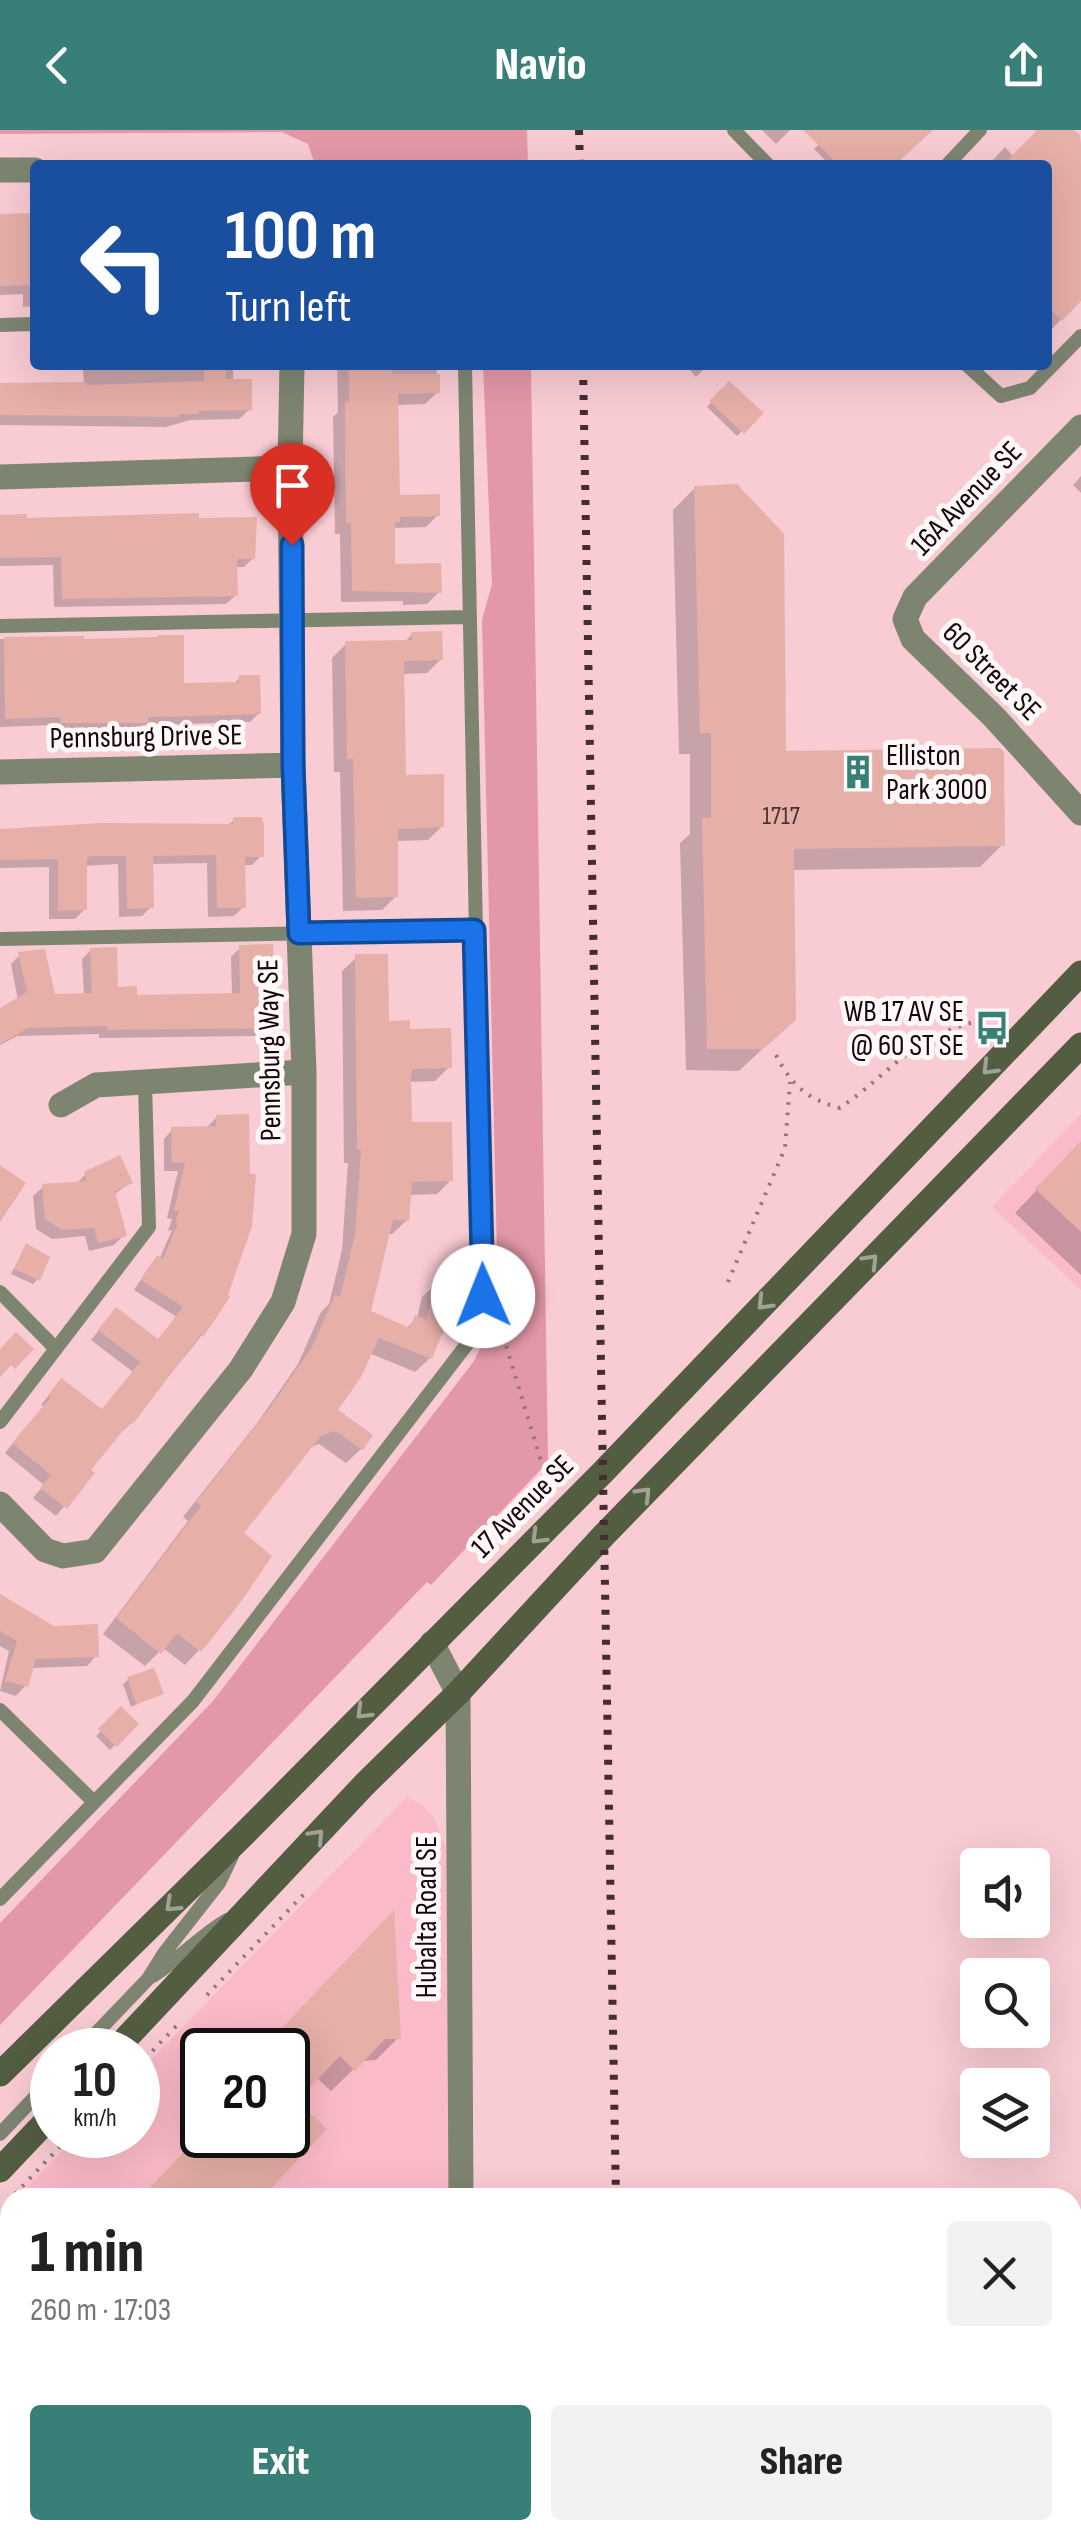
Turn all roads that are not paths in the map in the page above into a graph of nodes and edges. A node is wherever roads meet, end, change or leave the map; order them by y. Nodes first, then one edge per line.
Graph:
1 (734, 130) edge
2 (980, 130) edge
3 (763, 160) edge
4 (952, 160) edge
5 (0, 170) edge
6 (30, 170) edge
7 (30, 324) edge
8 (0, 325) edge
9 (1081, 336) edge
10 (1052, 366) edge
11 (292, 370) edge
12 (464, 370) edge
13 (972, 370) edge
14 (1048, 370) edge
15 (1081, 427) edge
16 (290, 468) junction
17 (0, 477) edge
18 (469, 617) junction
19 (906, 619) joint
20 (294, 622) junction
21 (0, 626) edge
22 (293, 765) junction
23 (0, 772) edge
24 (1080, 811) edge
25 (474, 930) junction
26 (299, 933) junction
27 (0, 939) edge
28 (1081, 974) edge
29 (1081, 1045) edge
30 (304, 1072) junction
31 (145, 1084) junction
32 (61, 1105) dead end
33 (0, 1292) edge
34 (56, 1349) junction
35 (0, 1422) edge
36 (0, 1504) edge
37 (432, 1643) junction
38 (458, 1693) junction
39 (0, 1710) edge
40 (94, 1802) junction
41 (242, 1837) junction
42 (0, 1899) edge
43 (250, 1907) junction
44 (148, 1980) junction
45 (101, 2028) edge
46 (136, 2028) edge
47 (0, 2074) edge
48 (30, 2102) edge
49 (0, 2134) edge
50 (30, 2138) edge
51 (0, 2170) edge
52 (461, 2188) edge

1 - 3 lane
2 - 4 lane
5 - 6 street
7 - 8 lane
9 - 10 lane
11 - 16 street, Pennsburg Way SE
12 - 18 lane
13 - 14 lane
15 - 19 street, 16A Avenue SE
16 - 17 street
16 - 20 street, Pennsburg Way SE
18 - 20 lane
18 - 25 lane
19 - 24 street, 60 Street SE
20 - 21 lane
20 - 22 street, Pennsburg Way SE
22 - 23 street, Pennsburg Drive SE
22 - 26 street, Pennsburg Way SE
25 - 26 lane
25 - 40 lane
26 - 27 lane
26 - 30 street, Pennsburg Way SE
28 -> 37 main road, 17 Avenue SE
38 -> 29 main road
30 - 31 street
30 - 36 street, Pennsburg Way SE
31 - 32 street
31 - 34 lane
33 - 34 lane
34 - 35 lane
37 - 38 street, Hubalta Road SE
37 -> 41 main road, 17 Avenue SE
43 -> 38 main road
38 - 52 street, Hubalta Road SE
39 - 40 lane
40 - 42 lane
41 - 44 lane
41 -> 47 main road, 17 Avenue SE
43 - 44 lane
43 - 46 main road
44 - 45 lane
48 - 49 lane
50 - 51 main road

